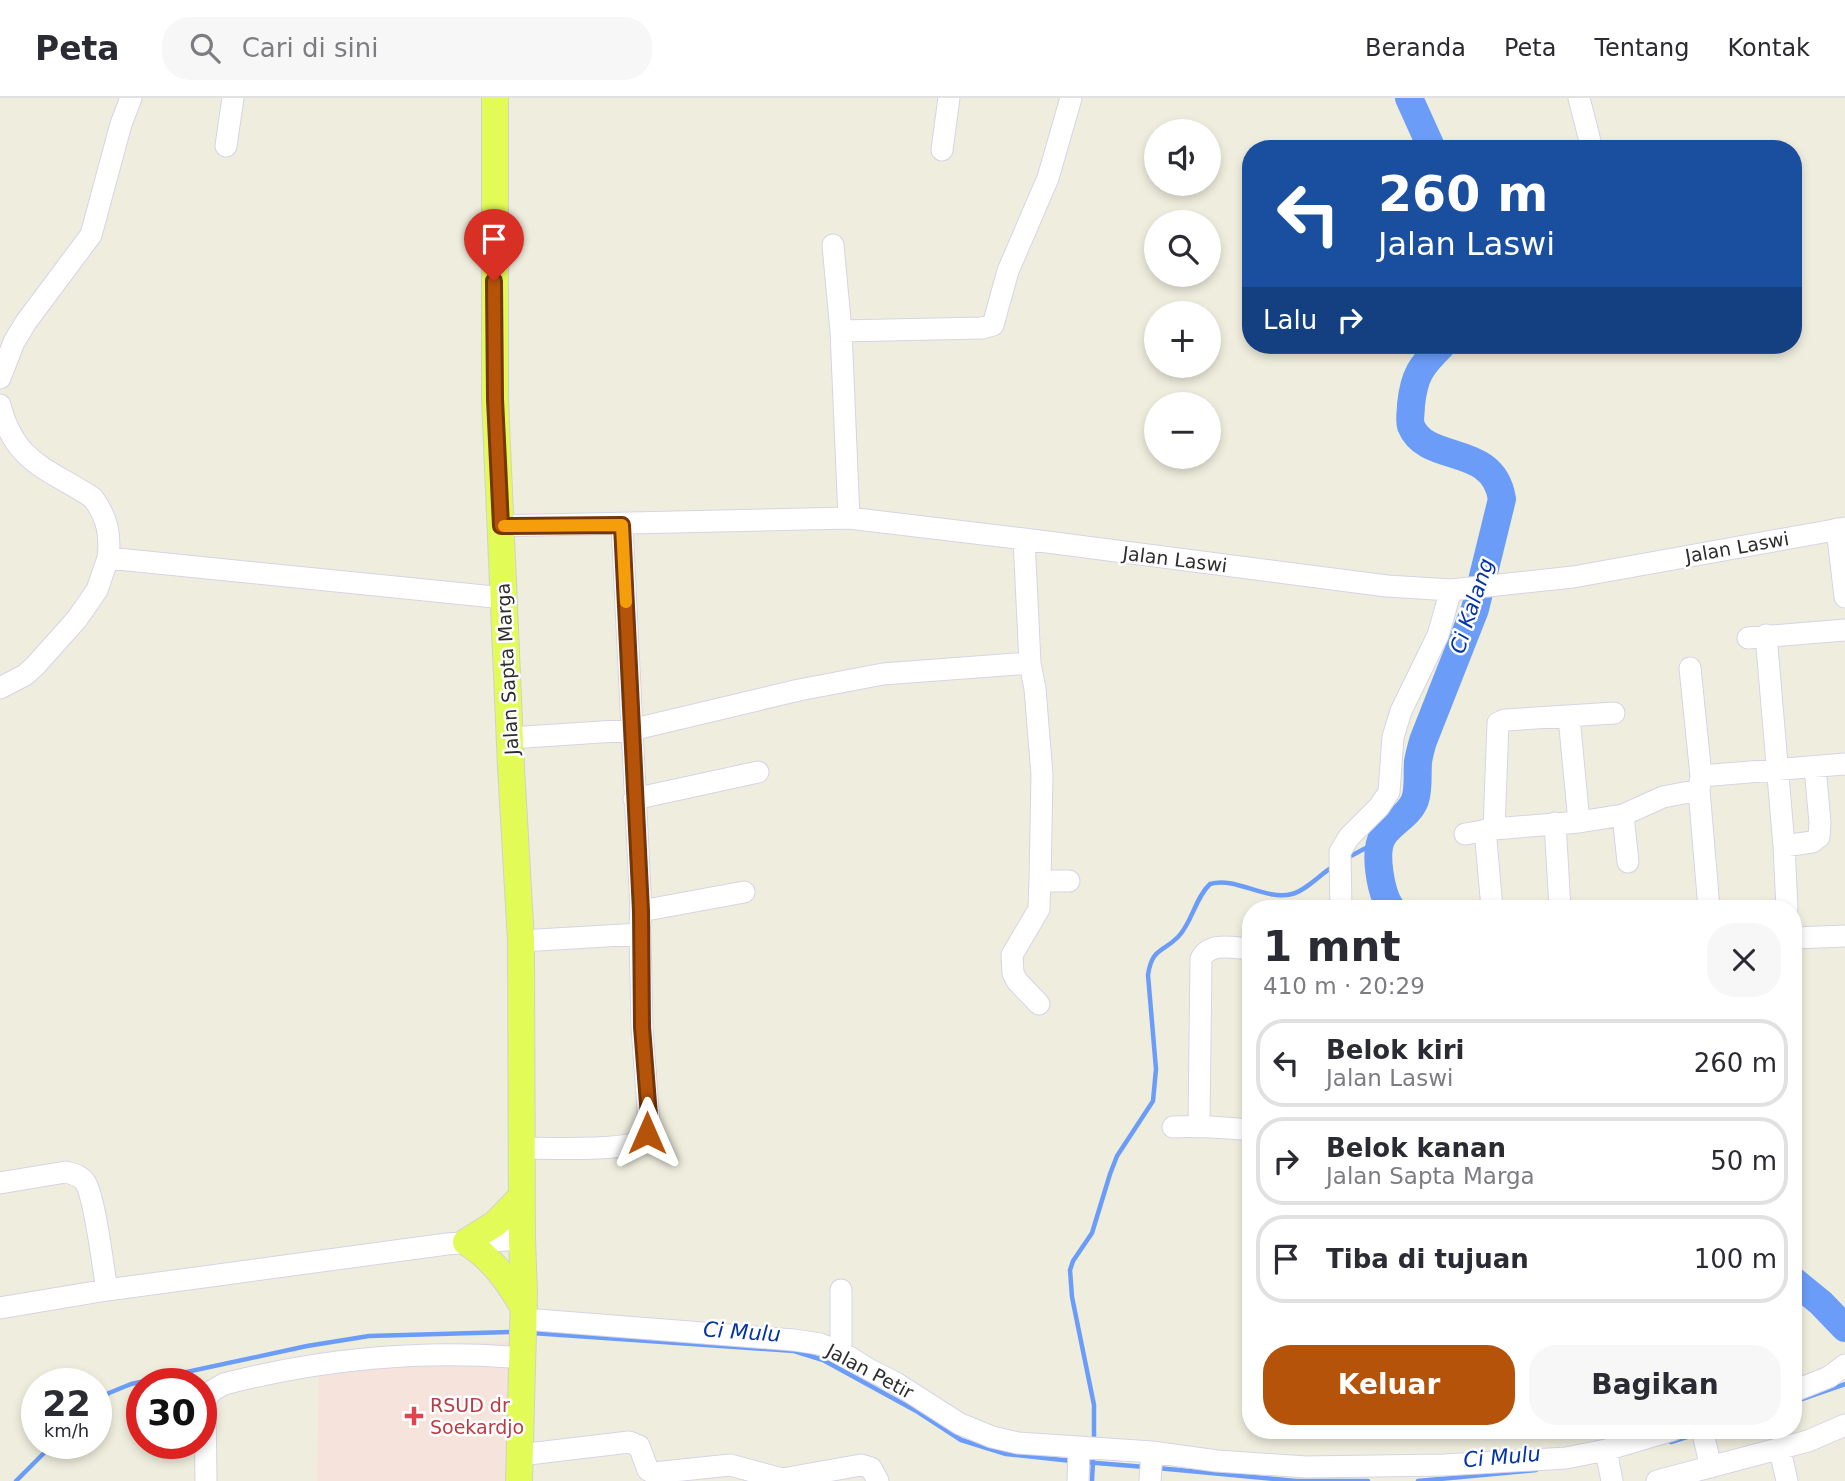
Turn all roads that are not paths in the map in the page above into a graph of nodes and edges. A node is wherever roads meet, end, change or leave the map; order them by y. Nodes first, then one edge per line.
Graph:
1 (131, 98) edge
2 (233, 98) edge
3 (495, 98) edge
4 (949, 98) edge
5 (1071, 98) edge
6 (1579, 98) edge
7 (1590, 140) edge
8 (226, 146) dead end
9 (942, 150) dead end
10 (833, 245) dead end
11 (841, 331) junction
12 (0, 378) edge
13 (0, 405) edge
14 (849, 518) junction
15 (622, 525) junction
16 (501, 526) junction
17 (1841, 528) edge
18 (1024, 539) junction
19 (108, 558) junction
20 (1457, 589) junction
21 (1845, 597) edge
22 (504, 598) junction
23 (1845, 630) edge
24 (1030, 663) junction
25 (1690, 668) dead end
26 (0, 688) edge
27 (1614, 713) dead end
28 (1570, 717) junction
29 (631, 730) junction
30 (510, 738) junction
31 (1845, 764) edge
32 (1815, 767) junction
33 (1776, 769) junction
34 (758, 772) dead end
35 (1700, 783) junction
36 (634, 799) junction
37 (1623, 815) junction
38 (1555, 822) junction
39 (1579, 822) junction
40 (1481, 831) junction
41 (1784, 846) junction
42 (1628, 862) dead end
43 (1040, 881) junction
44 (1069, 881) dead end
45 (744, 892) dead end
46 (1341, 900) edge
47 (1491, 900) edge
48 (1560, 900) edge
49 (1709, 900) edge
50 (1787, 900) edge
51 (641, 911) junction
52 (640, 934) junction
53 (1845, 936) edge
54 (1802, 938) edge
55 (521, 941) junction
56 (1242, 949) edge
57 (1039, 1004) dead end
58 (1199, 1125) junction
59 (1173, 1126) dead end
60 (1242, 1129) edge
61 (522, 1148) junction
62 (0, 1183) edge
63 (522, 1196) junction
64 (522, 1239) junction
65 (466, 1242) junction
66 (107, 1290) junction
67 (841, 1290) dead end
68 (0, 1308) edge
69 (523, 1317) junction
70 (841, 1352) junction
71 (522, 1357) junction
72 (1845, 1365) edge
73 (1802, 1388) edge
74 (1845, 1425) edge
75 (1656, 1439) edge
76 (1704, 1439) edge
77 (1780, 1450) junction
78 (520, 1455) junction
79 (1079, 1460) edge
80 (1609, 1463) edge
81 (1151, 1467) edge
82 (1711, 1467) junction
83 (206, 1481) edge
84 (519, 1481) edge
85 (878, 1481) edge
86 (1657, 1481) edge
87 (1787, 1481) edge

1 - 12 street
2 - 8 street
3 - 16 main road, Jalan Sapta Marga
4 - 9 street
5 - 11 street
6 - 7 street
10 - 11 street
11 - 14 street
13 - 19 street
14 - 15 street, Jalan Laswi
14 - 18 street, Jalan Laswi
15 - 16 street, Jalan Laswi
15 - 29 street
16 - 22 main road, Jalan Sapta Marga
17 - 20 street, Jalan Laswi
17 - 21 street
18 - 20 street, Jalan Laswi
18 - 24 street
19 - 22 street
19 - 26 street
20 - 46 street
22 - 30 main road, Jalan Sapta Marga
23 - 33 street
24 - 29 street
24 - 43 street
25 - 35 street
27 - 28 street
28 - 39 street
28 - 40 street
29 - 30 street
29 - 36 street
30 - 55 main road, Jalan Sapta Marga
31 - 32 street
32 - 33 street
32 - 41 street
33 - 35 street
33 - 41 street
34 - 36 street
35 - 37 street
35 - 49 street
36 - 51 street
37 - 39 street
37 - 42 street
38 - 39 street
38 - 40 street
38 - 48 street
40 - 47 street
41 - 50 street
43 - 44 street
43 - 57 street
45 - 51 street
51 - 52 street
52 - 55 street
52 - 61 street
53 - 54 street
55 - 61 main road, Jalan Sapta Marga
56 - 58 street
58 - 59 street
58 - 60 street
61 - 63 main road, Jalan Sapta Marga
62 - 66 street
63 - 64 main road, Jalan Sapta Marga
63 - 65 main road
64 - 65 street
64 - 69 main road, Jalan Sapta Marga
65 - 66 street
65 - 69 main road
66 - 68 street
67 - 70 street
69 - 70 street, Jalan Petir
69 - 71 main road, Jalan Sapta Marga
70 - 79 street, Jalan Petir
71 - 78 main road, Jalan Sapta Marga
71 - 83 street
72 - 73 street
74 - 77 street
75 - 80 street, Jalan Petir
76 - 82 street
77 - 82 street
77 - 87 street
78 - 84 main road, Jalan Sapta Marga
78 - 85 street
79 - 81 street, Jalan Petir
80 - 81 street, Jalan Petir
82 - 86 street

